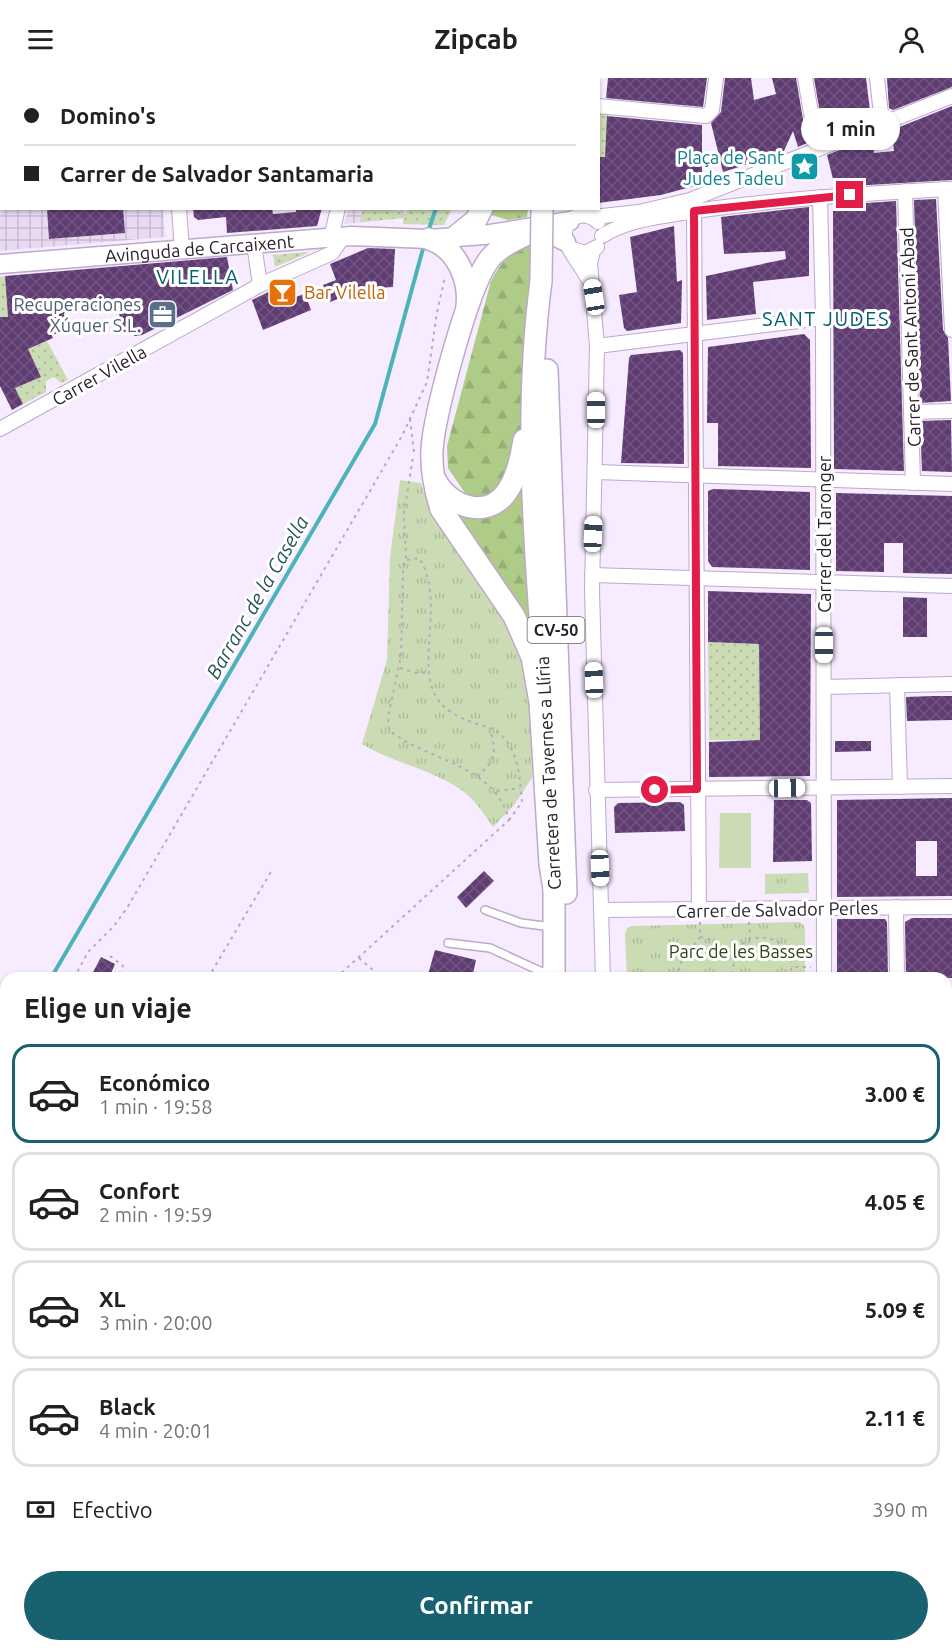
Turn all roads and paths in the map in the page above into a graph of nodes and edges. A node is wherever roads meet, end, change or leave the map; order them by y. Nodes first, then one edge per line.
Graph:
1 (716, 78) edge
2 (805, 78) edge
3 (877, 78) edge
4 (952, 96) edge
5 (600, 106) edge
6 (882, 123) junction
7 (816, 148) junction
8 (949, 189) edge
9 (905, 192) junction
10 (820, 197) junction
11 (179, 210) edge
12 (338, 210) edge
13 (481, 210) edge
14 (542, 210) edge
15 (694, 211) junction
16 (578, 215) edge
17 (495, 234) junction
18 (525, 235) junction
19 (603, 236) junction
20 (337, 237) junction
21 (442, 239) junction
22 (254, 244) junction
23 (568, 245) junction
24 (182, 249) junction
25 (593, 251) junction
26 (0, 264) edge
27 (447, 275) dead end
28 (541, 281) junction
29 (260, 285) junction
30 (594, 297) junction
31 (823, 318) junction
32 (463, 323) junction
33 (952, 330) edge
34 (696, 335) junction
35 (597, 346) junction
36 (533, 383) junction
37 (952, 411) edge
38 (912, 412) junction
39 (410, 418) junction
40 (0, 429) edge
41 (596, 472) junction
42 (697, 474) junction
43 (433, 475) junction
44 (823, 478) junction
45 (913, 483) junction
46 (952, 484) edge
47 (405, 561) junction
48 (592, 575) junction
49 (696, 578) junction
50 (824, 583) junction
51 (952, 586) edge
52 (400, 668) junction
53 (430, 672) junction
54 (952, 684) edge
55 (897, 685) junction
56 (824, 687) junction
57 (490, 730) junction
58 (477, 776) junction
59 (952, 786) edge
60 (900, 787) junction
61 (520, 788) junction
62 (823, 788) junction
63 (697, 789) junction
64 (596, 790) junction
65 (496, 791) junction
66 (509, 820) junction
67 (272, 870) dead end
68 (554, 888) junction
69 (896, 907) junction
70 (952, 907) edge
71 (824, 908) junction
72 (485, 910) dead end
73 (601, 910) junction
74 (699, 910) junction
75 (749, 915) dead end
76 (554, 928) junction
77 (700, 937) junction
78 (750, 939) junction
79 (448, 943) dead end
80 (728, 953) junction
81 (110, 956) dead end
82 (359, 958) junction
83 (792, 967) junction
84 (77, 972) edge
85 (120, 972) edge
86 (212, 972) edge
87 (343, 972) edge
88 (375, 972) edge
89 (544, 972) edge
90 (559, 972) edge
91 (559, 972) edge
92 (603, 972) edge
93 (678, 972) edge
94 (732, 972) edge
95 (790, 972) edge
96 (824, 972) edge
97 (897, 972) edge

1 - 5 street
2 - 7 street
3 - 6 street
4 - 6 street
6 - 7 street
7 - 16 street
8 - 9 street
8 - 33 street
9 - 10 street
9 - 38 street, Carrer de Sant Antoni Abad
10 - 15 street
10 - 31 street, Carrer del Taronger
11 - 24 street
12 - 20 street
13 - 21 main road
14 - 28 main road, Carretera de Tavernes a Llíria / CV-50, bridge
15 - 19 street
15 - 34 street
16 - 17 main road
16 - 19 street
16 - 23 street
17 - 18 main road
17 - 21 main road, Avinguda de Carcaixent
18 - 23 main road
18 - 32 main road
19 - 25 street
20 - 21 main road, Avinguda de Carcaixent
20 - 22 main road, Avinguda de Carcaixent
20 - 29 street, Carrer Vilella
21 - 32 main road
22 - 24 main road, Avinguda de Carcaixent
22 - 29 street
23 - 25 street
23 - 30 street
24 - 26 main road, Avinguda de Carcaixent
25 - 30 street
27 - 39 path
28 - 36 main road, Carretera de Tavernes a Llíria / CV-50
28 - 90 main road, Carretera de Tavernes a Llíria / CV-50
29 - 40 street, Carrer Vilella
30 - 35 street
31 - 34 street
31 - 44 street, Carrer del Taronger
32 - 43 main road
34 - 35 street
34 - 42 street
35 - 41 street
36 - 43 main road
36 - 68 main road, Carretera de Tavernes a Llíria / CV-50
37 - 38 street
38 - 45 street, Carrer de Sant Antoni Abad
39 - 47 path
39 - 84 path
41 - 42 street
41 - 48 street
42 - 44 street
42 - 49 street
43 - 68 main road
44 - 45 street
44 - 50 street, Carrer del Taronger
45 - 46 street
47 - 52 path
47 - 53 path
48 - 49 street
48 - 64 street
49 - 50 street
49 - 63 street
50 - 51 street
50 - 56 street, Carrer del Taronger
52 - 53 path
52 - 58 path
53 - 57 path
54 - 55 street
55 - 56 street
55 - 60 street
56 - 62 street, Carrer del Taronger
57 - 58 path
57 - 61 path
58 - 65 path
59 - 60 street
60 - 62 street
61 - 65 path
61 - 66 path
62 - 63 street
62 - 71 street, Carrer del Taronger
63 - 64 street
63 - 74 street
64 - 73 street
65 - 66 path
66 - 82 path
67 - 86 path
68 - 76 main road, Carretera de Tavernes a Llíria / CV-50
69 - 70 street, Carrer de Salvador Perles
69 - 71 street, Carrer de Salvador Perles
69 - 97 street
71 - 74 street, Carrer de Salvador Perles
71 - 96 street, Carrer del Taronger
72 - 76 lane
73 - 74 street, Carrer de Salvador Perles
73 - 92 street
74 - 77 path
75 - 78 path
76 - 91 main road, Carretera de Tavernes a Llíria / CV-50
77 - 80 path
77 - 93 path
78 - 80 path
78 - 83 path
79 - 89 lane
80 - 94 path
81 - 85 path
82 - 87 path
82 - 88 path
83 - 95 path
83 - 96 path

